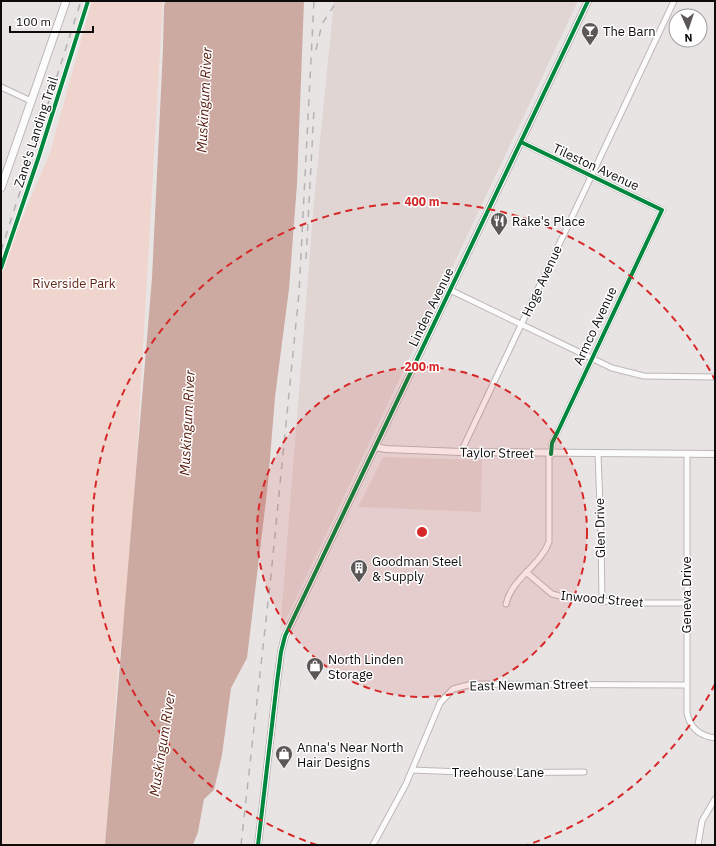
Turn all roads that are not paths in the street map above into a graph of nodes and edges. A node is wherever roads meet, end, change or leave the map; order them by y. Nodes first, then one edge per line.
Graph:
1 (66, 1) edge
2 (588, 1) edge
3 (674, 1) edge
4 (1, 86) edge
5 (30, 101) junction
6 (521, 142) junction
7 (592, 176) junction
8 (1, 188) edge
9 (662, 210) joint
10 (450, 290) junction
11 (521, 325) junction
12 (591, 358) junction
13 (715, 377) edge
14 (375, 447) junction
15 (461, 452) junction
16 (550, 454) junction
17 (598, 454) junction
18 (687, 454) junction
19 (715, 454) edge
20 (526, 572) junction
21 (602, 602) junction
22 (686, 603) junction
23 (506, 604) dead end
24 (686, 685) junction
25 (715, 738) edge
26 (412, 770) junction
27 (584, 772) dead end
28 (715, 799) edge
29 (258, 845) edge
30 (373, 845) edge
31 (698, 845) edge

1 - 5 main road
2 - 6 street, Linden Avenue
3 - 7 street, Hoge Avenue
4 - 5 street
5 - 8 main road
6 - 7 street, Tileston Avenue
6 - 10 street, Linden Avenue
7 - 9 street, Tileston Avenue
7 - 11 street, Hoge Avenue
9 - 12 street, Armco Avenue
10 - 11 street
10 - 14 street, Linden Avenue
11 - 12 street
11 - 15 street, Hoge Avenue
12 - 13 street
12 - 16 street, Armco Avenue
14 - 15 street, Taylor Street
14 - 29 street, Linden Avenue
15 - 16 street, Taylor Street
16 - 17 street, Taylor Street
16 - 20 street, Armco Avenue
17 - 18 street, Taylor Street
17 - 21 street, Glen Drive
18 - 19 street, Taylor Street
18 - 22 street, Geneva Drive
20 - 21 street, Inwood Street
20 - 23 street, Armco Avenue
21 - 22 street, Inwood Street
22 - 24 street, Geneva Drive
24 - 25 street, Geneva Drive
24 - 26 street, East Newman Street
26 - 27 street, Treehouse Lane
26 - 30 street, East Newman Street
28 - 31 street

